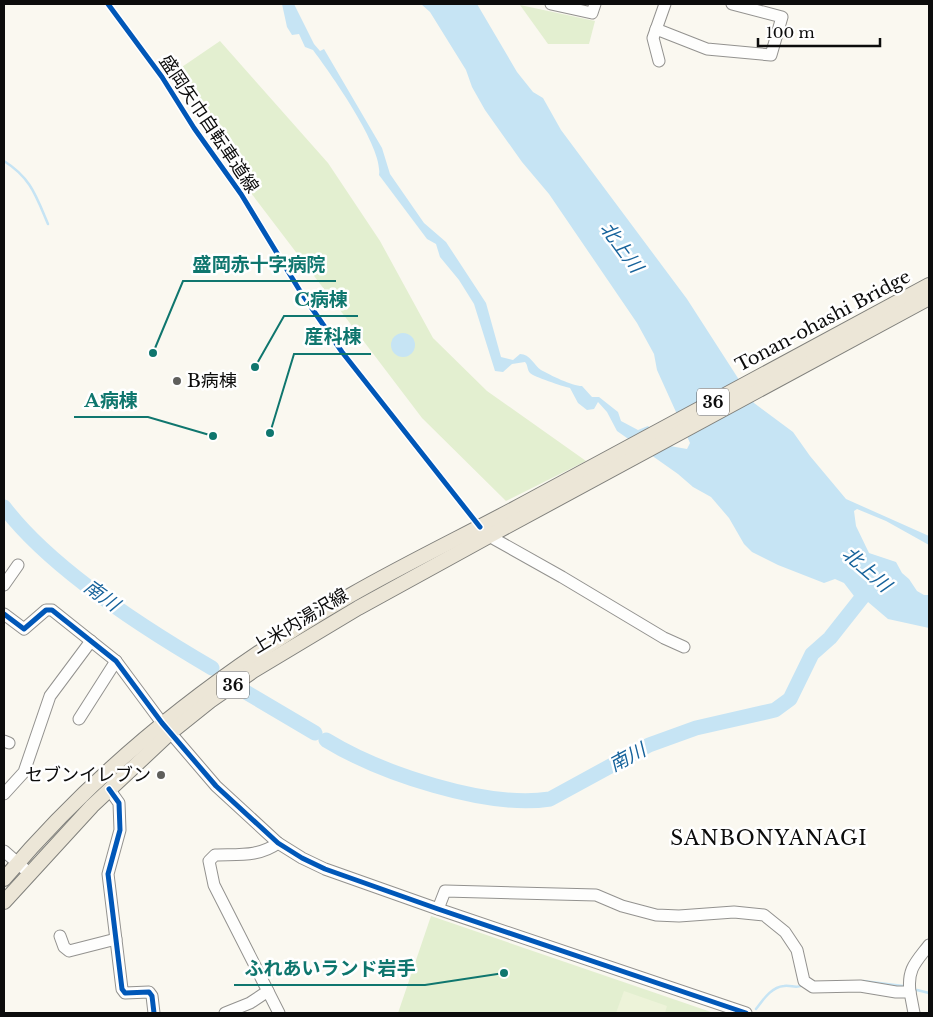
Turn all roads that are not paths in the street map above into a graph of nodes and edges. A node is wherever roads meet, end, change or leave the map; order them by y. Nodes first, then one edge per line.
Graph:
1 (551, 4) edge
2 (595, 4) edge
3 (665, 4) edge
4 (732, 4) edge
5 (656, 29) junction
6 (659, 61) dead end
7 (929, 285) edge
8 (929, 298) edge
9 (502, 522) junction
10 (488, 536) junction
11 (18, 565) dead end
12 (4, 585) edge
13 (4, 614) edge
14 (91, 641) junction
15 (684, 647) dead end
16 (116, 661) junction
17 (79, 719) dead end
18 (166, 728) junction
19 (109, 790) junction
20 (4, 794) edge
21 (278, 842) junction
22 (4, 851) edge
23 (17, 863) junction
24 (29, 873) junction
25 (4, 878) edge
26 (4, 902) edge
27 (438, 909) junction
28 (60, 936) dead end
29 (116, 939) junction
30 (929, 945) edge
31 (268, 991) junction
32 (910, 992) junction
33 (154, 1013) edge
34 (225, 1013) edge
35 (278, 1013) edge
36 (746, 1013) edge
37 (914, 1013) edge

1 - 2 street
3 - 5 street
4 - 5 street
5 - 6 street
7 - 9 main road, Tonan-ohashi Bridge / 36
8 - 9 main road, Tonan-ohashi Bridge / 36
9 - 10 main road, 上米内湯沢線 / 36
9 - 18 main road, 上米内湯沢線 / 36
10 - 15 street
10 - 18 main road, 上米内湯沢線 / 36
11 - 12 street
13 - 14 street
14 - 16 street
14 - 20 street
16 - 17 street
16 - 18 street
18 - 19 main road, 上米内湯沢線 / 36
18 - 21 street
18 - 23 main road, 上米内湯沢線 / 36
19 - 24 main road, 上米内湯沢線 / 36
19 - 29 street
21 - 27 street
21 - 31 street
22 - 23 street
23 - 24 street
23 - 25 main road, 上米内湯沢線 / 36
24 - 26 main road, 上米内湯沢線 / 36
27 - 32 street
27 - 36 street
28 - 29 street
29 - 33 street
30 - 32 street
31 - 34 street
31 - 35 street
32 - 37 street

